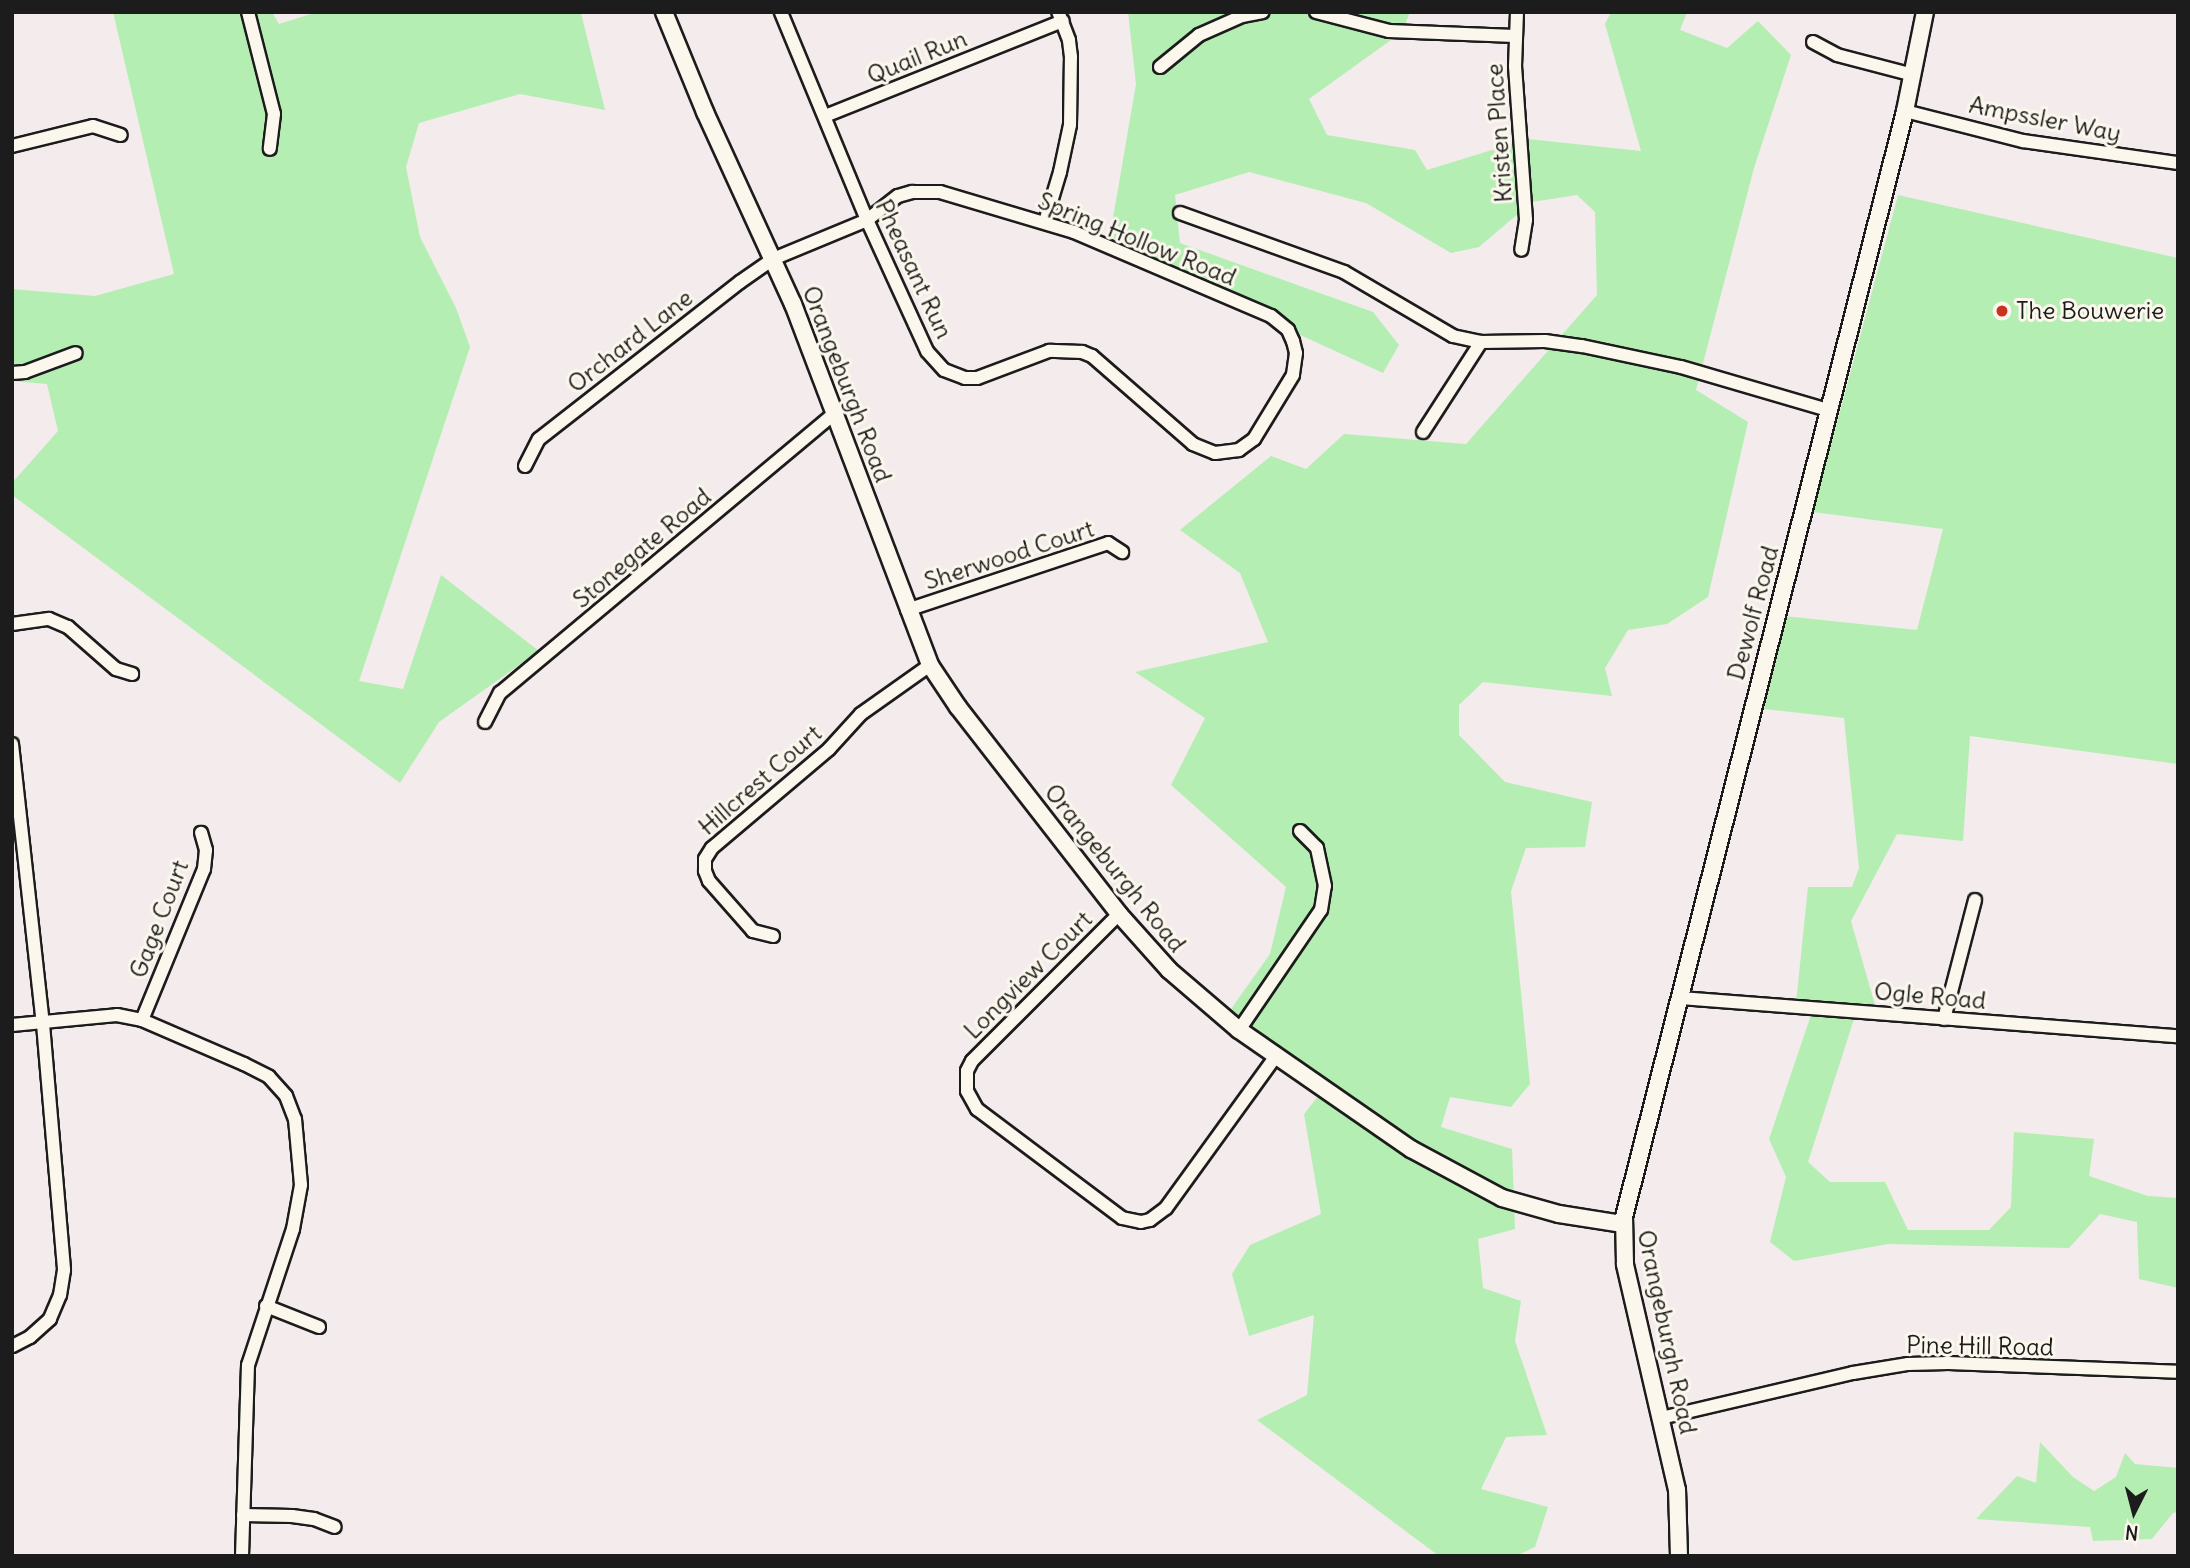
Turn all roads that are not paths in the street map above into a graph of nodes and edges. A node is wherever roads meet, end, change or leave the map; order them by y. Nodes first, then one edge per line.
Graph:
1 (248, 12) edge
2 (664, 12) edge
3 (781, 12) edge
4 (1263, 12) edge
5 (1316, 12) edge
6 (1517, 12) edge
7 (1925, 12) edge
8 (1060, 17) edge
9 (1515, 36) junction
10 (1813, 42) dead end
11 (1160, 67) dead end
12 (1913, 75) junction
13 (1905, 111) junction
14 (825, 116) junction
15 (121, 135) dead end
16 (12, 146) edge
17 (270, 149) dead end
18 (2178, 163) edge
19 (1180, 213) dead end
20 (867, 220) junction
21 (1045, 222) junction
22 (1521, 250) dead end
23 (773, 259) junction
24 (1481, 341) junction
25 (76, 353) dead end
26 (18, 372) edge
27 (1274, 407) joint
28 (1828, 410) junction
29 (835, 413) junction
30 (1423, 432) dead end
31 (525, 466) dead end
32 (1122, 552) dead end
33 (907, 610) junction
34 (12, 624) edge
35 (930, 664) junction
36 (132, 674) dead end
37 (485, 722) dead end
38 (12, 744) edge
39 (1300, 831) dead end
40 (201, 833) dead end
41 (1975, 900) dead end
42 (1119, 914) junction
43 (773, 936) dead end
44 (1680, 998) junction
45 (1944, 1019) junction
46 (142, 1020) junction
47 (43, 1024) junction
48 (12, 1025) edge
49 (1239, 1030) junction
50 (2178, 1036) edge
51 (1276, 1056) junction
52 (1623, 1224) junction
53 (266, 1306) junction
54 (319, 1327) dead end
55 (12, 1346) edge
56 (2178, 1372) edge
57 (1661, 1418) junction
58 (243, 1515) junction
59 (335, 1527) dead end
60 (242, 1556) edge
61 (1679, 1556) edge

1 - 17 street
2 - 23 street, Orangeburgh Road
3 - 14 street, Pheasant Run
4 - 11 street
5 - 9 street
6 - 9 street, Kristen Place
7 - 12 street, Dewolf Road
8 - 14 street, Quail Run
8 - 21 street
9 - 22 street, Kristen Place
10 - 12 street
12 - 13 street, Dewolf Road
13 - 18 street, Ampssler Way
13 - 28 street, Dewolf Road
14 - 20 street, Pheasant Run
15 - 16 street
19 - 24 street
20 - 21 street, Spring Hollow Road
20 - 23 street, Spring Hollow Road
20 - 27 street, Pheasant Run
21 - 27 street, Spring Hollow Road
23 - 29 street, Orangeburgh Road
23 - 31 street, Orchard Lane
24 - 28 street
24 - 30 street
25 - 26 street
28 - 44 street, Dewolf Road
29 - 33 street, Orangeburgh Road
29 - 37 street, Stonegate Road
32 - 33 street, Sherwood Court
33 - 35 street, Orangeburgh Road
34 - 36 street
35 - 42 street, Orangeburgh Road
35 - 43 street, Hillcrest Court
38 - 47 street
39 - 49 street
40 - 46 street, Gage Court
41 - 45 street
42 - 49 street, Orangeburgh Road
42 - 51 street, Longview Court
44 - 45 street, Ogle Road
44 - 52 street, Dewolf Road
45 - 50 street, Ogle Road
46 - 47 street
46 - 53 street
47 - 48 street
47 - 55 street
49 - 51 street, Orangeburgh Road
51 - 52 street, Orangeburgh Road
52 - 57 street, Orangeburgh Road
53 - 54 street
53 - 58 street
56 - 57 street, Pine Hill Road
57 - 61 street, Orangeburgh Road
58 - 59 street
58 - 60 street

